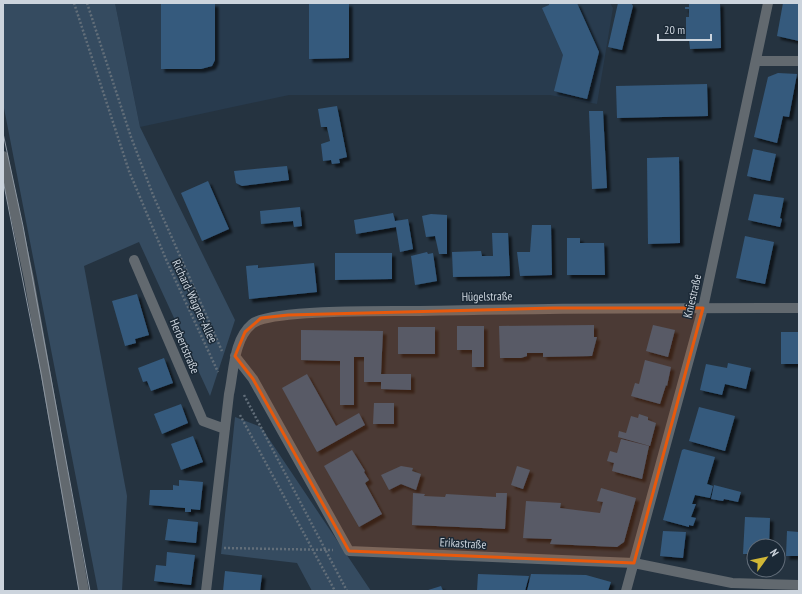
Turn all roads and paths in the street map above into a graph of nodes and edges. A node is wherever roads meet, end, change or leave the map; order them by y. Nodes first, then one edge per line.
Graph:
1 (74, 3) edge
2 (87, 3) edge
3 (768, 3) edge
4 (756, 61) junction
5 (799, 61) edge
6 (3, 156) edge
7 (134, 260) dead end
8 (703, 308) junction
9 (799, 308) edge
10 (223, 353) dead end
11 (235, 356) junction
12 (233, 374) junction
13 (228, 394) junction
14 (225, 429) junction
15 (212, 548) junction
16 (313, 550) junction
17 (325, 550) junction
18 (349, 551) junction
19 (634, 563) junction
20 (799, 585) edge
21 (84, 591) edge
22 (206, 591) edge
23 (334, 591) edge
24 (347, 591) edge
25 (626, 591) edge

1 - 13 path, Richard-Wagner-Allee
2 - 10 path
3 - 4 street, Kniestraße
4 - 5 street
4 - 8 street, Kniestraße
6 - 21 street
7 - 14 street, Herbertstraße
8 - 9 street, Hügelstraße
8 - 11 street, Hügelstraße
8 - 19 street, Kniestraße
11 - 12 street, Hügelstraße
11 - 18 street
12 - 13 street, Hügelstraße
12 - 17 path
13 - 14 street
13 - 16 path, Richard-Wagner-Allee
14 - 15 street
15 - 16 path
15 - 22 street
16 - 17 path
16 - 23 path, Richard-Wagner-Allee
17 - 18 path
17 - 24 path
18 - 19 street, Erikastraße
19 - 20 street, Erikastraße
19 - 25 street, Kniestraße

